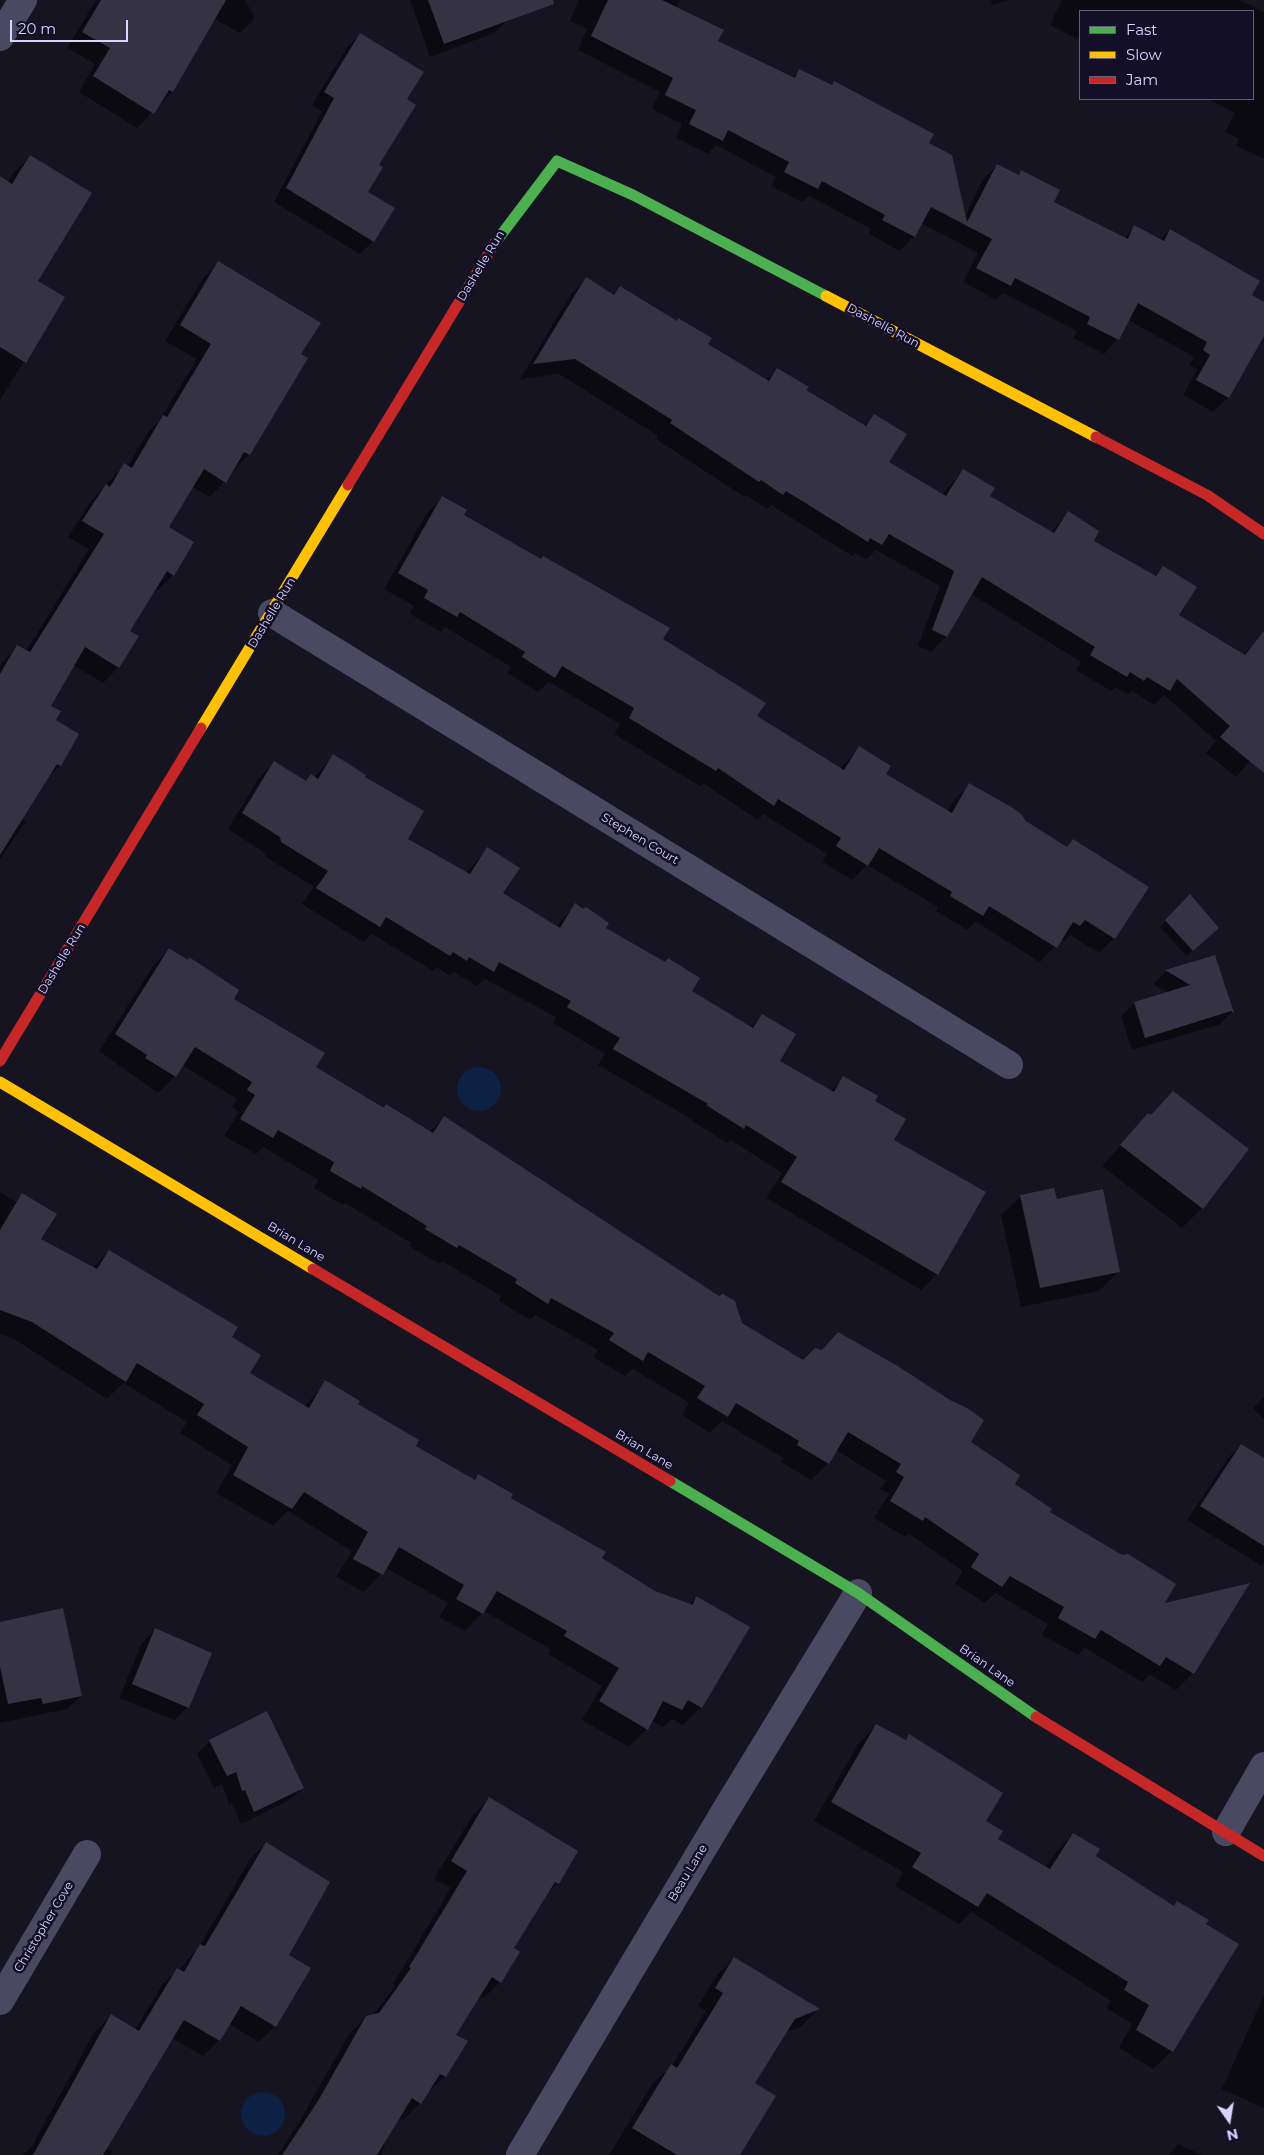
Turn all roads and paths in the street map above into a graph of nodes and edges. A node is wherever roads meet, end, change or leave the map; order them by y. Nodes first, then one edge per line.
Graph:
1 (23, 0) edge
2 (0, 37) edge
3 (1264, 534) edge
4 (272, 613) junction
5 (0, 1061) edge
6 (1009, 1065) dead end
7 (0, 1082) edge
8 (858, 1593) junction
9 (1264, 1766) edge
10 (1226, 1832) junction
11 (88, 1854) dead end
12 (1264, 1856) edge
13 (0, 2000) edge
14 (520, 2155) edge

1 - 2 street
3 - 4 street, Dashelle Run
4 - 5 street, Dashelle Run
4 - 6 street, Stephen Court
7 - 8 street, Brian Lane
8 - 10 street, Brian Lane
8 - 14 street, Beau Lane
9 - 10 street
10 - 12 street, Brian Lane
11 - 13 street, Christopher Cove

